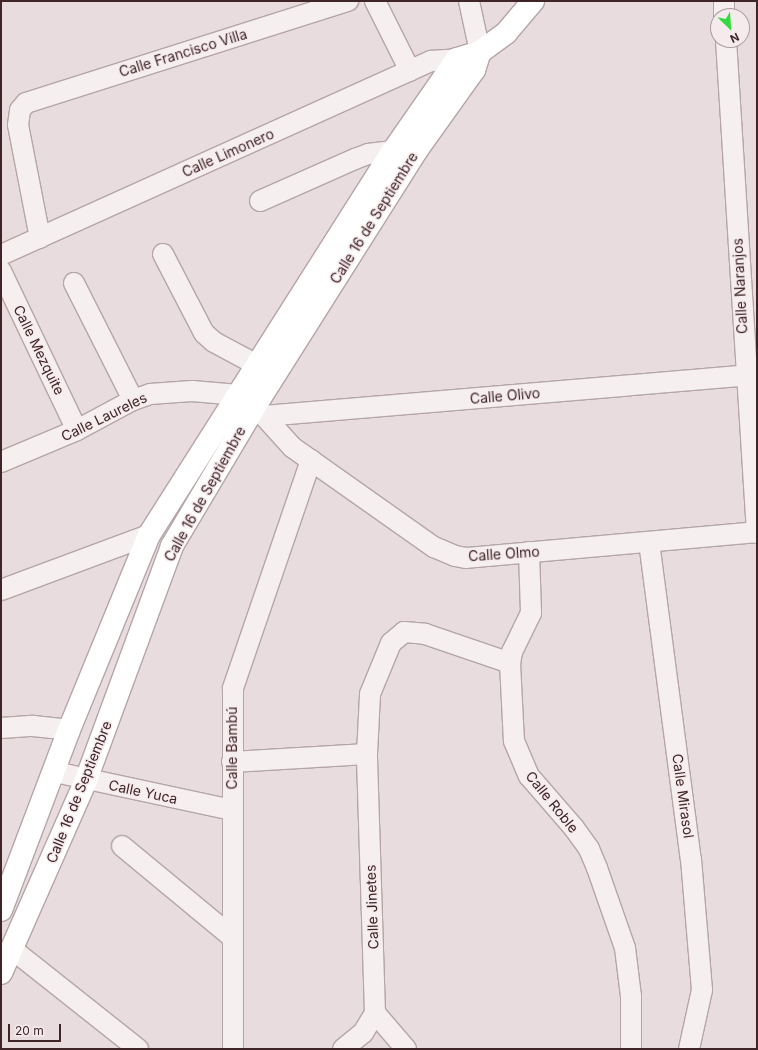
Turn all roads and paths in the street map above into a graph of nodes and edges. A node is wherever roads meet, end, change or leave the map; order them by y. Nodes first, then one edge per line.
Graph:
1 (348, 1) edge
2 (375, 1) edge
3 (469, 1) edge
4 (533, 1) edge
5 (726, 48) edge
6 (480, 52) junction
7 (457, 59) junction
8 (410, 71) junction
9 (392, 151) junction
10 (260, 201) dead end
11 (40, 238) junction
12 (164, 254) dead end
13 (1, 255) edge
14 (1, 271) edge
15 (74, 283) dead end
16 (257, 365) junction
17 (745, 376) junction
18 (133, 400) junction
19 (253, 405) junction
20 (77, 430) junction
21 (311, 460) junction
22 (1, 462) edge
23 (757, 532) edge
24 (149, 535) junction
25 (649, 542) junction
26 (529, 552) junction
27 (1, 590) edge
28 (510, 663) junction
29 (1, 728) edge
30 (69, 730) junction
31 (367, 754) junction
32 (232, 762) junction
33 (55, 772) junction
34 (86, 780) junction
35 (232, 810) junction
36 (122, 846) dead end
37 (1, 910) edge
38 (232, 937) junction
39 (12, 949) junction
40 (1, 973) edge
41 (375, 1012) junction
42 (138, 1049) edge
43 (233, 1049) edge
44 (343, 1049) edge
45 (406, 1049) edge
46 (631, 1049) edge
47 (689, 1049) edge

1 - 11 street, Calle Francisco Villa
2 - 8 street
3 - 6 street
4 - 6 main road
5 - 17 street, Calle Naranjos
6 - 7 main road
6 - 19 main road, Calle 16 de Septiembre
7 - 8 street, Calle Limonero
7 - 9 main road, Calle 16 de Septiembre
8 - 11 street, Calle Limonero
9 - 10 street
9 - 16 main road, Calle 16 de Septiembre
11 - 13 street, Calle Limonero
12 - 16 street
14 - 20 street, Calle Mezquite
15 - 18 street
16 - 19 main road, Calle 16 de Septiembre
17 - 19 street, Calle Olivo
17 - 23 street, Calle Naranjos
18 - 19 street, Calle Laureles
18 - 20 street, Calle Laureles
19 - 21 street, Calle Olmo
19 - 24 main road, Calle 16 de Septiembre
19 - 34 main road, Calle 16 de Septiembre
20 - 22 street, Calle Laureles
21 - 26 street, Calle Olmo
21 - 32 street, Calle Bambú
23 - 25 street, Calle Olmo
24 - 27 street
24 - 30 main road, Calle 16 de Septiembre
25 - 26 street, Calle Olmo
25 - 47 street, Calle Mirasol
26 - 28 street, Calle Roble
28 - 31 street, Calle Jinetes
28 - 46 street, Calle Roble
29 - 30 street
30 - 33 main road, Calle 16 de Septiembre
31 - 32 street
31 - 41 street, Calle Jinetes
32 - 35 street, Calle Bambú
33 - 34 street, Calle Yuca
33 - 37 main road, Calle 16 de Septiembre
34 - 35 street, Calle Yuca
34 - 39 main road, Calle 16 de Septiembre
35 - 38 street, Calle Bambú
36 - 38 street
38 - 43 street, Calle Bambú
39 - 40 main road, Calle 16 de Septiembre
39 - 42 street
41 - 44 street
41 - 45 street

